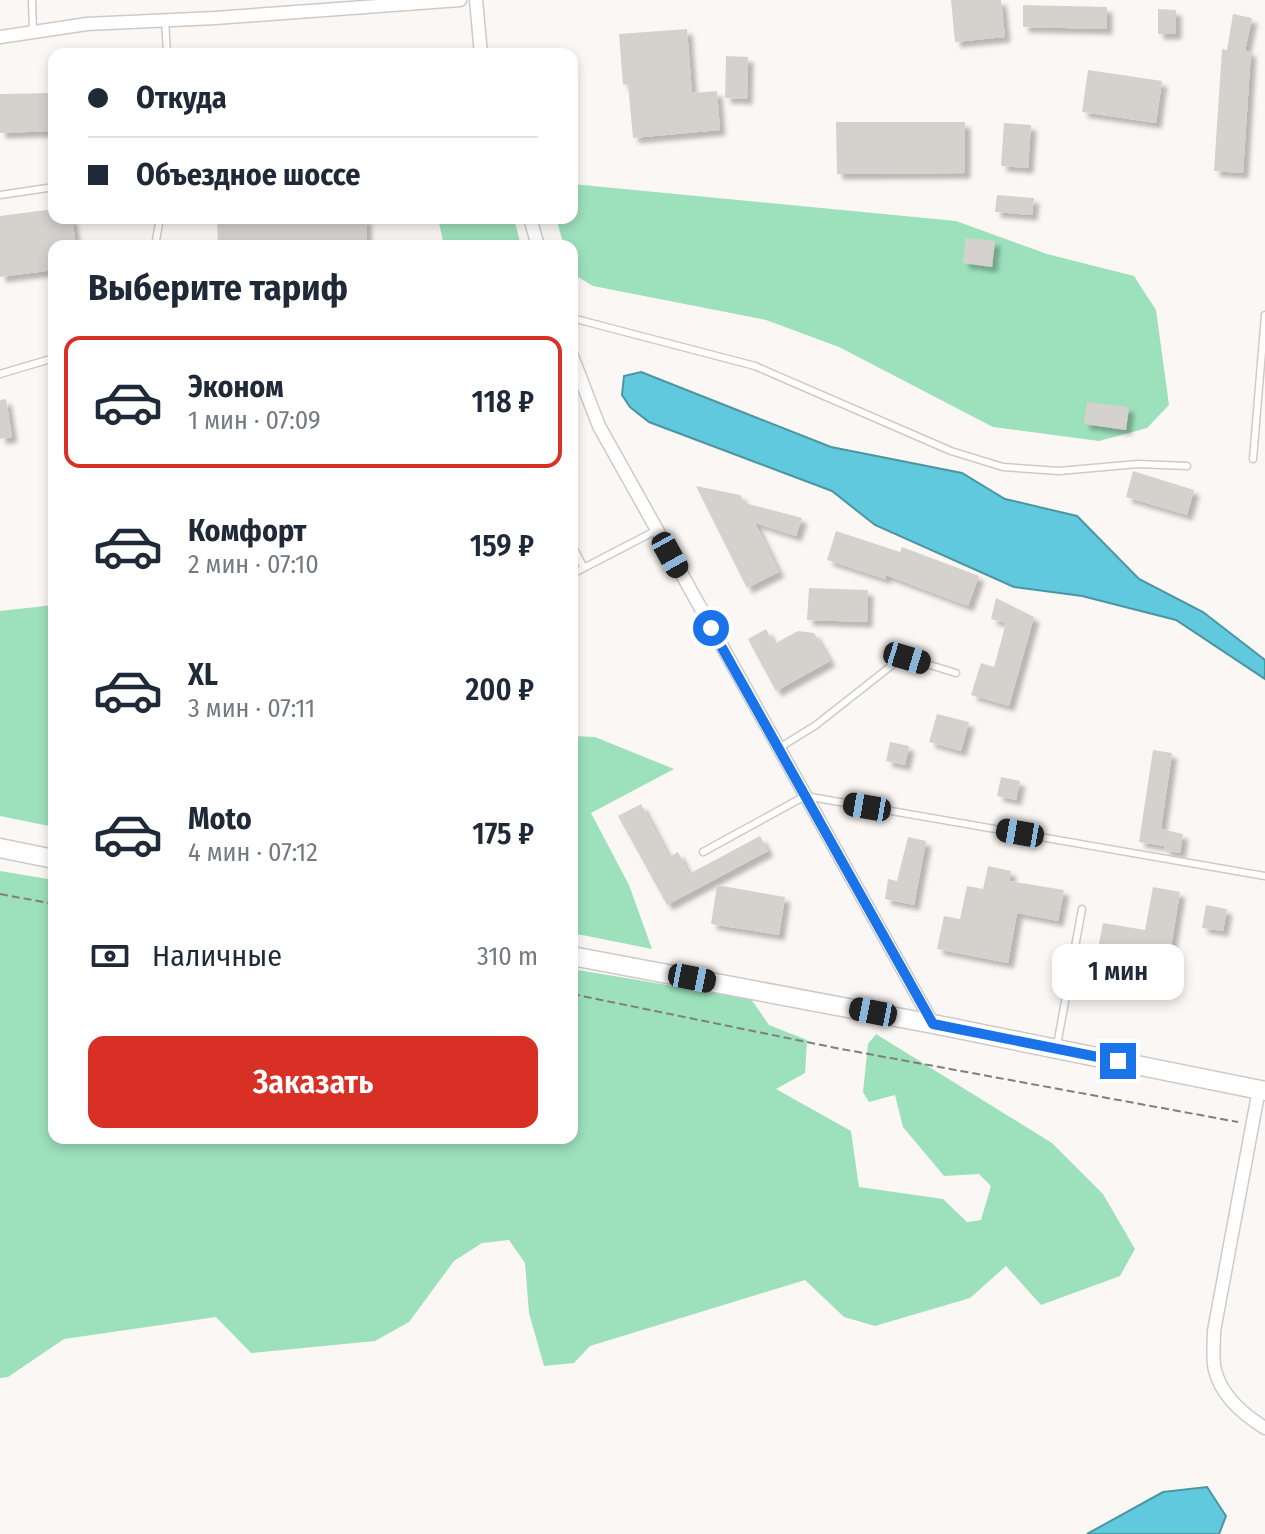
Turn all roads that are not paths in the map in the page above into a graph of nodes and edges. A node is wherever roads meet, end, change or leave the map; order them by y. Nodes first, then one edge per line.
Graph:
1 (32, 0) edge
2 (460, 0) edge
3 (476, 0) edge
4 (165, 19) junction
5 (33, 31) junction
6 (0, 37) edge
7 (167, 48) edge
8 (480, 48) edge
9 (48, 188) edge
10 (0, 195) edge
11 (1265, 315) edge
12 (578, 320) edge
13 (48, 360) edge
14 (578, 372) edge
15 (0, 374) edge
16 (1253, 459) dead end
17 (1187, 466) dead end
18 (657, 530) junction
19 (578, 556) edge
20 (584, 568) junction
21 (578, 571) edge
22 (956, 673) dead end
23 (778, 749) junction
24 (805, 796) junction
25 (0, 848) edge
26 (703, 852) dead end
27 (48, 858) edge
28 (1265, 876) edge
29 (1082, 909) dead end
30 (578, 957) edge
31 (933, 1024) junction
32 (1056, 1048) junction
33 (1262, 1090) edge
34 (1265, 1428) edge

1 - 5 lane
2 - 4 street
3 - 8 street
4 - 5 street
4 - 7 lane
5 - 6 street
9 - 10 lane
11 - 16 lane
12 - 17 lane
13 - 15 lane
14 - 18 street
18 - 20 lane
18 - 23 street
19 - 20 lane
20 - 21 lane
22 - 23 lane
23 - 24 street
24 - 26 lane
24 - 28 lane
24 - 31 street
25 - 27 main road
29 - 32 lane
30 - 31 main road
31 - 32 main road
32 - 33 main road
33 - 34 street

